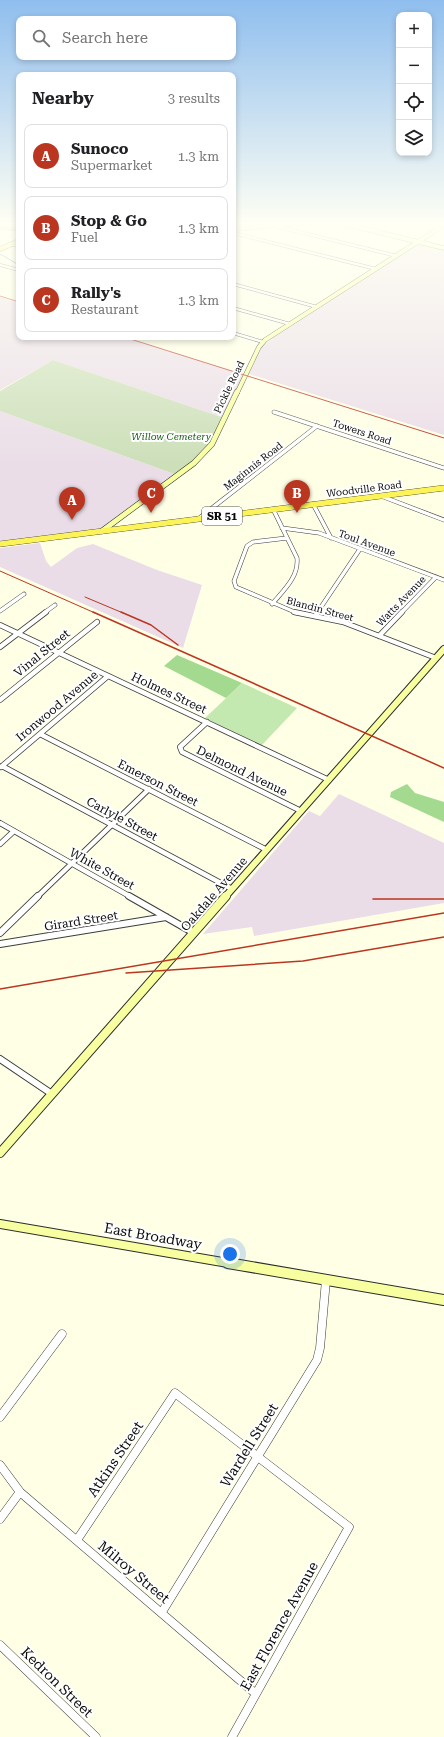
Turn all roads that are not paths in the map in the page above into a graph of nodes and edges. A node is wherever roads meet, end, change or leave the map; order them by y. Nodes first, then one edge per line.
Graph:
1 (303, 303) edge
2 (323, 303) edge
3 (317, 307) junction
4 (236, 309) edge
5 (290, 324) junction
6 (236, 335) edge
7 (263, 342) junction
8 (274, 412) dead end
9 (317, 426) junction
10 (444, 468) edge
11 (444, 488) edge
12 (380, 496) junction
13 (314, 504) junction
14 (272, 509) junction
15 (198, 519) junction
16 (444, 520) edge
17 (282, 528) junction
18 (102, 531) junction
19 (287, 538) junction
20 (331, 538) junction
21 (0, 544) edge
22 (360, 549) junction
23 (436, 577) junction
24 (444, 580) edge
25 (24, 594) dead end
26 (272, 604) junction
27 (56, 605) dead end
28 (0, 611) edge
29 (315, 616) junction
30 (97, 622) dead end
31 (0, 625) edge
32 (18, 633) junction
33 (379, 636) junction
34 (0, 647) edge
35 (444, 649) edge
36 (60, 653) junction
37 (436, 658) junction
38 (108, 676) junction
39 (0, 700) edge
40 (207, 722) junction
41 (40, 734) junction
42 (1, 767) edge
43 (329, 780) junction
44 (149, 789) junction
45 (301, 811) junction
46 (0, 823) edge
47 (112, 825) junction
48 (14, 831) junction
49 (0, 844) edge
50 (267, 850) junction
51 (72, 864) junction
52 (232, 889) junction
53 (166, 917) junction
54 (0, 933) edge
55 (194, 933) junction
56 (0, 944) edge
57 (0, 1059) edge
58 (52, 1094) junction
59 (0, 1153) edge
60 (0, 1224) edge
61 (326, 1280) junction
62 (444, 1300) edge
63 (62, 1334) dead end
64 (0, 1417) edge
65 (257, 1456) junction
66 (0, 1465) edge
67 (20, 1492) junction
68 (0, 1519) edge
69 (77, 1540) junction
70 (162, 1612) junction
71 (0, 1645) edge
72 (256, 1694) junction
73 (96, 1737) edge
74 (232, 1737) edge

1 - 3 street
2 - 3 street, Pickle Road
3 - 5 street, Pickle Road
4 - 5 street
5 - 7 street, Pickle Road
6 - 7 street
7 - 18 street, Pickle Road
8 - 9 street, Towers Road
9 - 10 street, Towers Road
9 - 15 street, Maginnis Road
11 - 12 main road, Woodville Road / SR 51
12 - 13 main road, Woodville Road / SR 51
12 - 16 street
13 - 14 main road, Woodville Road / SR 51
13 - 20 street
14 - 15 main road, Woodville Road / SR 51
14 - 17 street
15 - 18 main road, Woodville Road / SR 51
17 - 19 street
17 - 20 street, Toul Avenue
18 - 21 main road, Woodville Road / SR 51
19 - 26 street
19 - 26 street, Blandin Street
20 - 22 street, Toul Avenue
22 - 23 street, Toul Avenue
22 - 29 street
23 - 24 street, Toul Avenue
23 - 33 street, Watts Avenue
25 - 28 street
26 - 29 street, Blandin Street
27 - 32 street
29 - 33 street, Blandin Street
30 - 36 street, Vinal Street
31 - 32 street, Holmes Street
32 - 34 street
32 - 36 street, Holmes Street
33 - 37 street, Blandin Street
35 - 37 street, Oakdale Avenue
36 - 38 street, Holmes Street
36 - 39 street, Vinal Street
37 - 43 street, Oakdale Avenue
38 - 40 street, Holmes Street
38 - 41 street, Ironwood Avenue
40 - 43 street, Holmes Street
40 - 45 street, Delmond Avenue
41 - 42 street, Ironwood Avenue
41 - 44 street, Emerson Street
42 - 47 street, Carlyle Street
43 - 45 street, Oakdale Avenue
44 - 47 street
44 - 50 street, Emerson Street
45 - 50 street, Oakdale Avenue
46 - 48 street, White Street
47 - 51 street
47 - 52 street, Carlyle Street
48 - 49 street
48 - 51 street, White Street
50 - 52 street, Oakdale Avenue
51 - 53 street, White Street
51 - 54 street
52 - 55 street, Oakdale Avenue
53 - 55 street, White Street
53 - 56 street, Girard Street
55 - 58 street, Oakdale Avenue
57 - 58 street
58 - 59 street, Oakdale Avenue
60 - 61 street, East Broadway
61 - 62 street, East Broadway
61 - 65 street, Wardell Street
63 - 64 street
65 - 69 street, Atkins Street
65 - 70 street, Wardell Street
65 - 72 street, East Florence Avenue
66 - 67 street, Milroy Street
67 - 68 street
67 - 69 street, Milroy Street
69 - 70 street, Milroy Street
70 - 72 street, Milroy Street
71 - 73 street, Kedron Street
72 - 74 street, East Florence Avenue

